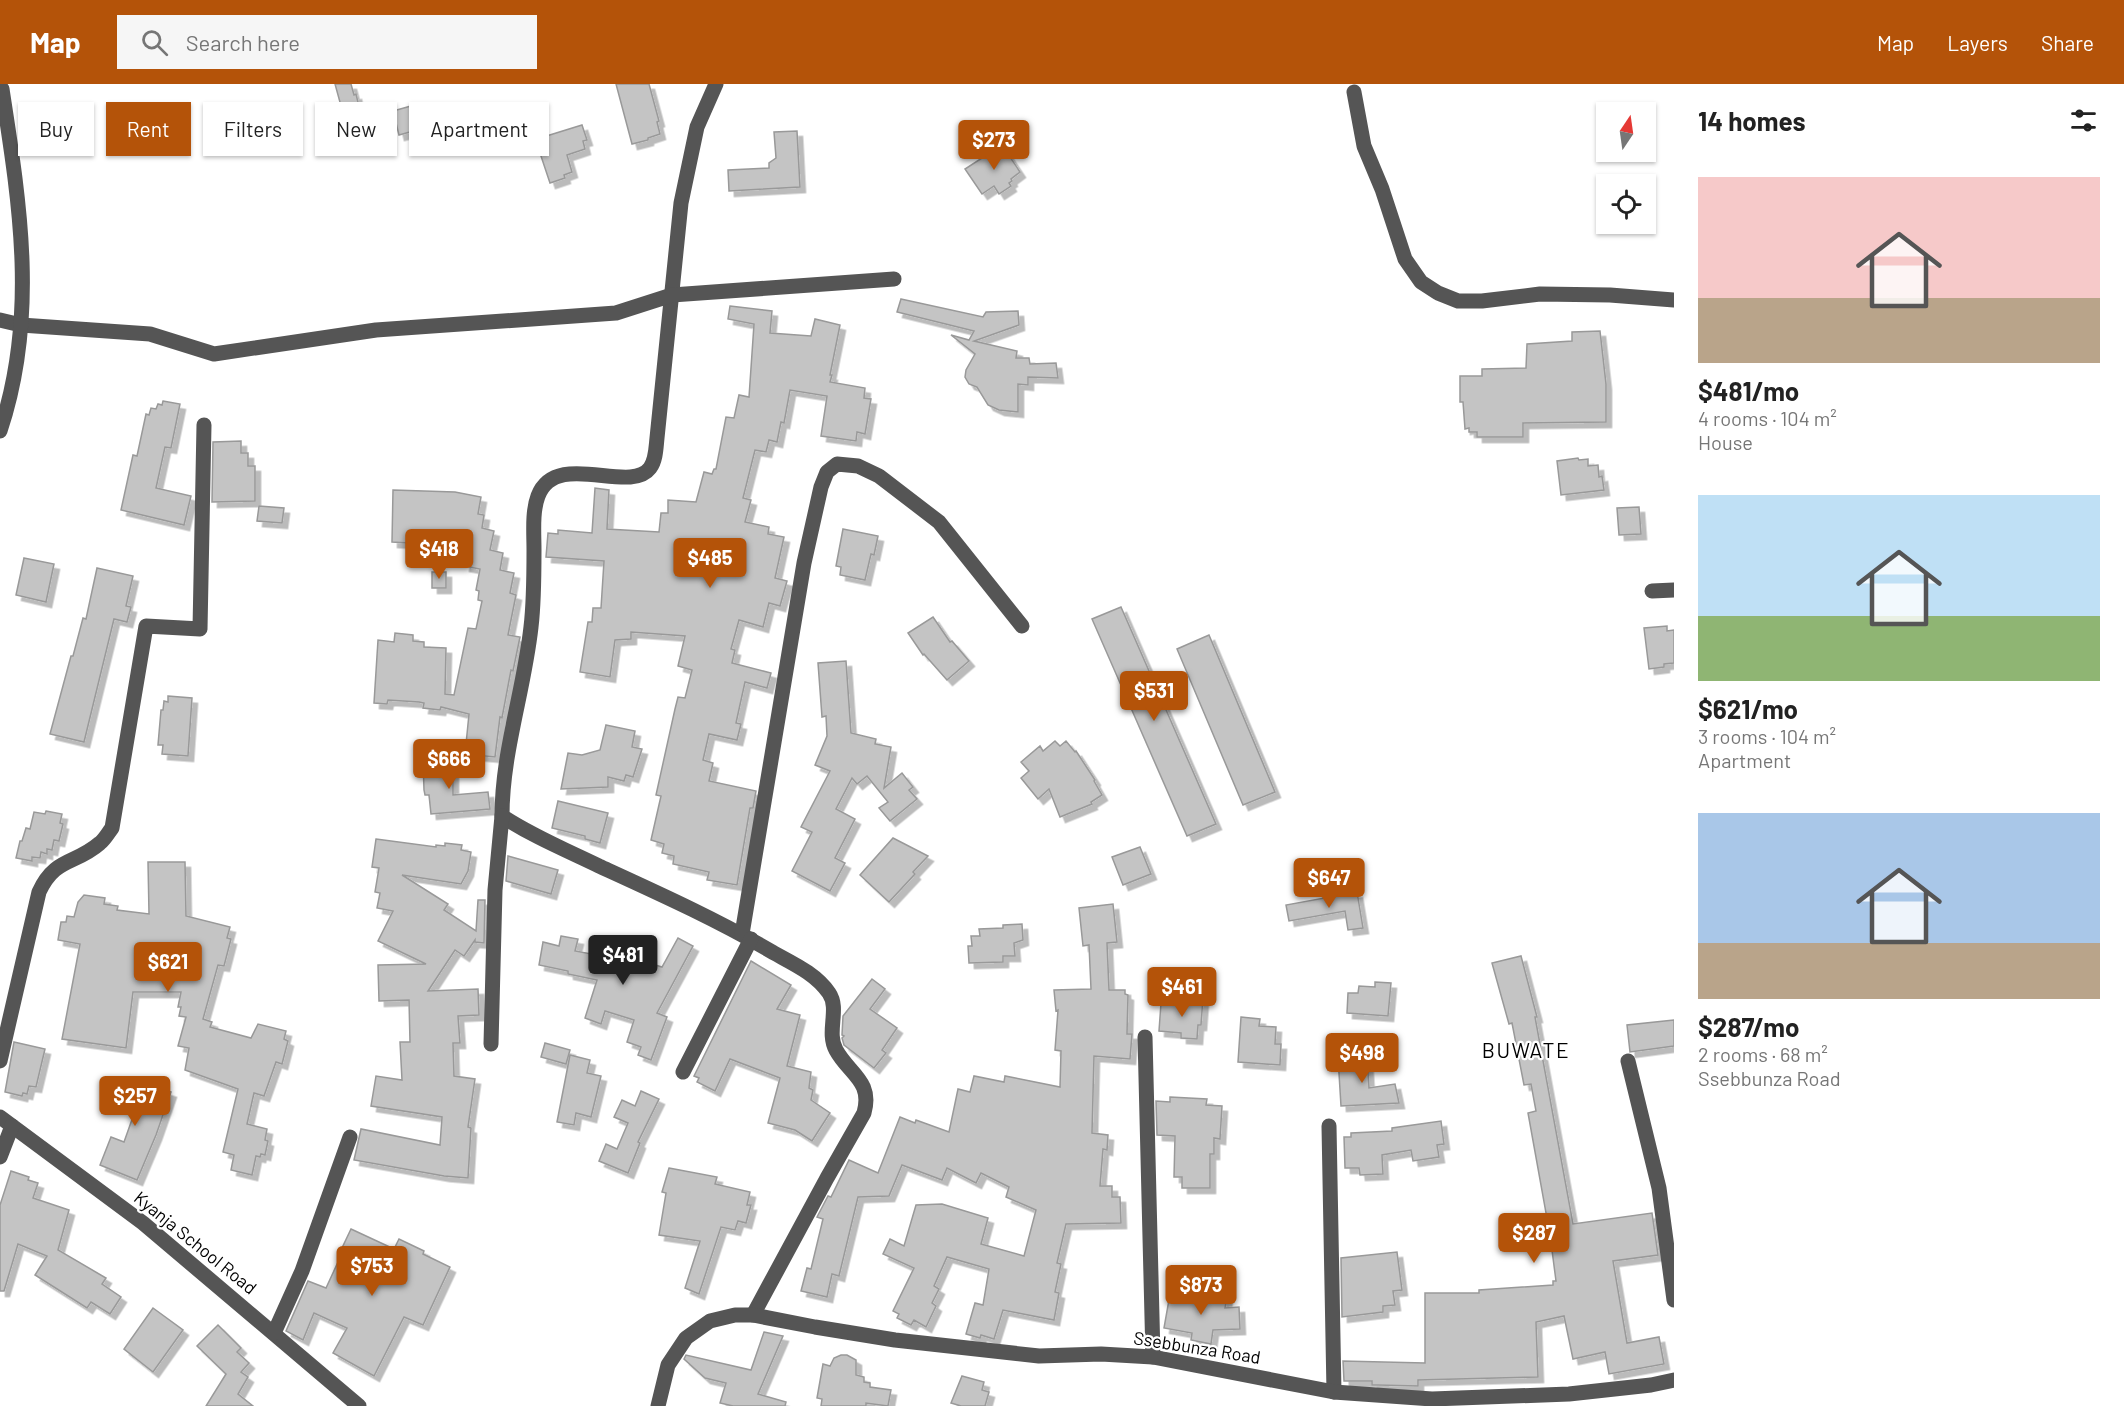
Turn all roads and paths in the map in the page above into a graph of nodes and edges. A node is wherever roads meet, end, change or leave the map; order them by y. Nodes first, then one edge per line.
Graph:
1 (716, 84) edge
2 (2, 89) dead end
3 (1354, 92) dead end
4 (894, 279) dead end
5 (672, 295) junction
6 (1674, 300) edge
7 (0, 320) edge
8 (21, 325) junction
9 (204, 425) dead end
10 (0, 431) edge
11 (1674, 590) edge
12 (1652, 591) dead end
13 (1022, 626) dead end
14 (502, 816) junction
15 (747, 937) junction
16 (1145, 1037) dead end
17 (491, 1044) dead end
18 (0, 1060) edge
19 (1628, 1060) dead end
20 (683, 1072) dead end
21 (6, 1122) edge
22 (1329, 1126) dead end
23 (350, 1137) dead end
24 (0, 1157) edge
25 (1674, 1300) edge
26 (753, 1315) junction
27 (274, 1333) junction
28 (1153, 1357) junction
29 (1674, 1380) edge
30 (1334, 1392) junction
31 (1498, 1402) edge
32 (359, 1406) edge
33 (658, 1406) edge

1 - 5 street
2 - 8 street
3 - 6 street
4 - 5 street
5 - 8 street
5 - 14 street
7 - 8 street
8 - 10 street
9 - 18 street
11 - 12 street
13 - 15 street
14 - 15 street
14 - 17 street
15 - 20 street
15 - 26 street
16 - 28 street
19 - 25 street
21 - 24 street
21 - 27 street, Kyanja School Road
22 - 30 street
23 - 27 street
26 - 28 street, Ssebbunza Road
26 - 33 street, Ssebbunza Road
27 - 32 street, Kyanja School Road
28 - 30 street, Ssebbunza Road
29 - 31 street, Ssebbunza Road
30 - 31 street, Ssebbunza Road

